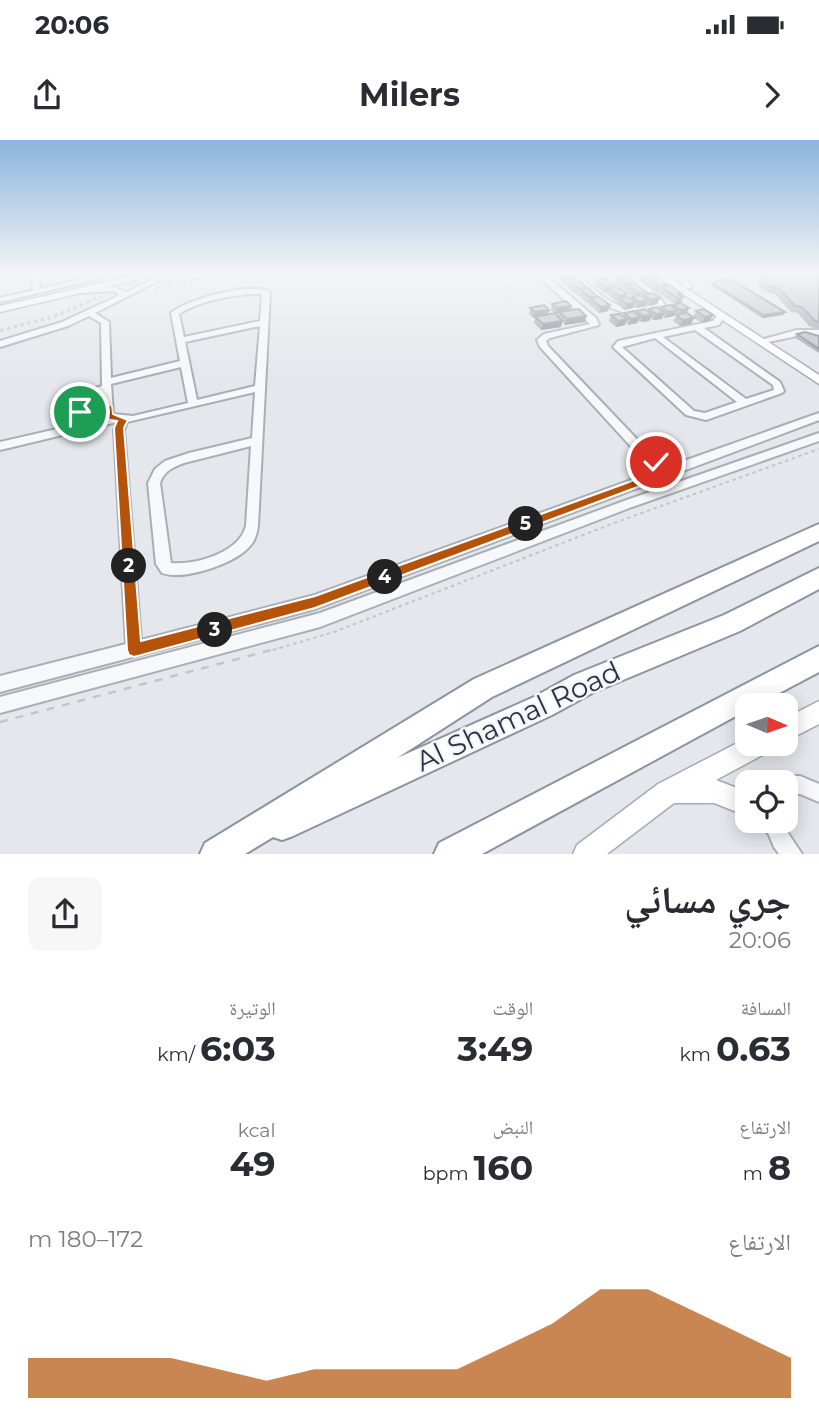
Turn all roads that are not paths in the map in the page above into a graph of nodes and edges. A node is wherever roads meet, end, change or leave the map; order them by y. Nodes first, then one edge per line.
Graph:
1 (102, 307) edge
2 (185, 307) edge
3 (266, 307) edge
4 (576, 307) edge
5 (613, 307) edge
6 (651, 307) edge
7 (708, 307) edge
8 (720, 307) edge
9 (90, 313) junction
10 (721, 316) junction
11 (265, 322) junction
12 (740, 328) junction
13 (701, 329) junction
14 (819, 333) edge
15 (657, 335) junction
16 (768, 339) junction
17 (180, 340) junction
18 (0, 344) edge
19 (184, 363) junction
20 (816, 374) edge
21 (106, 385) junction
22 (261, 388) junction
23 (744, 403) junction
24 (193, 404) junction
25 (107, 406) junction
26 (819, 416) edge
27 (119, 419) junction
28 (819, 437) edge
29 (257, 441) junction
30 (0, 446) edge
31 (649, 459) junction
32 (685, 466) junction
33 (647, 480) junction
34 (819, 532) edge
35 (819, 578) edge
36 (134, 650) junction
37 (819, 657) edge
38 (0, 684) edge
39 (0, 705) edge
40 (819, 712) edge
41 (798, 723) edge
42 (737, 756) edge
43 (798, 785) edge
44 (667, 793) junction
45 (819, 793) edge
46 (735, 800) edge
47 (779, 833) edge
48 (217, 854) edge
49 (450, 854) edge
50 (586, 854) edge
51 (792, 854) edge

1 - 9 street
2 - 17 street
3 - 11 street
4 - 31 street
5 - 6 street
7 - 10 main road
8 - 16 main road
9 - 18 street
9 - 21 street
10 - 12 main road
10 - 13 street
11 - 17 street
11 - 22 street
12 - 13 street
12 - 20 main road
13 - 15 street
13 - 23 street
14 - 16 street
15 - 23 street
15 - 23 street
16 - 20 main road
17 - 19 street
19 - 21 street
19 - 24 street
21 - 25 street
21 - 25 street
22 - 24 street
22 - 29 street
24 - 27 street
25 - 27 street
26 - 32 street
27 - 30 street
27 - 36 street
28 - 39 street
29 - 29 street
31 - 32 street
31 - 33 street
32 - 33 street
33 - 36 street
34 - 48 highway
35 - 48 highway, Al Shamal Road
36 - 38 street
37 - 49 highway
40 - 41 main road
42 - 44 main road
43 - 45 street
44 - 46 main road
44 - 50 main road
47 - 51 street

